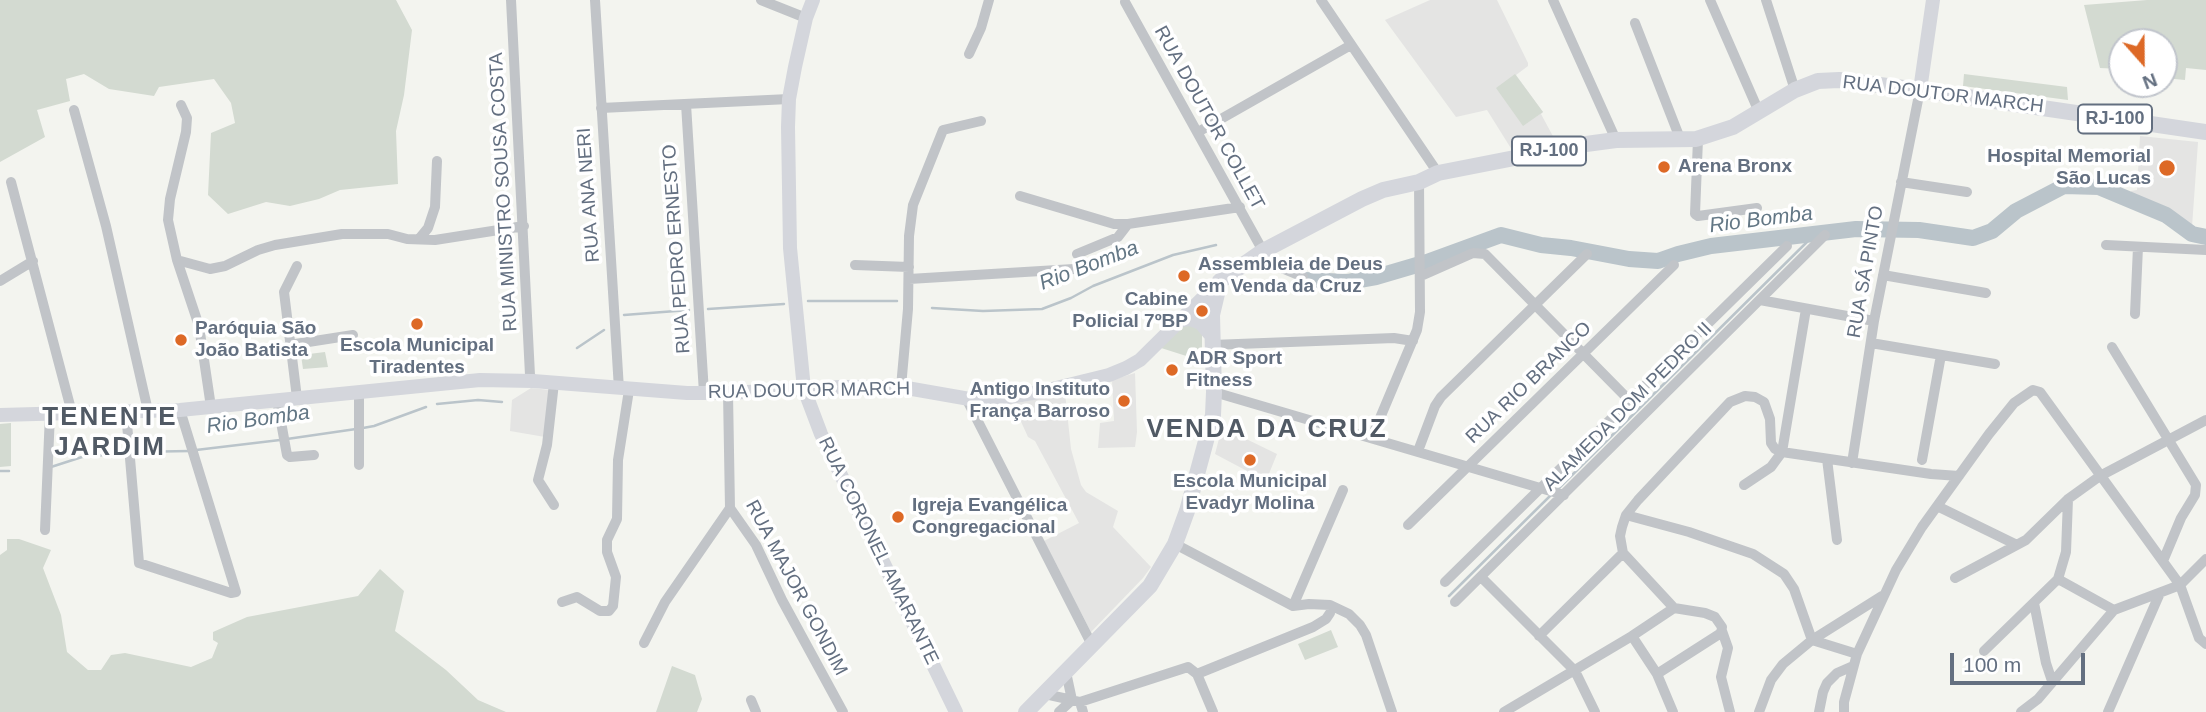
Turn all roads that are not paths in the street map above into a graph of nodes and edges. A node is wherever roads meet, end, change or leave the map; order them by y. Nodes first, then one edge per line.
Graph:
1 (511, 0) edge
2 (595, 0) edge
3 (761, 0) edge
4 (813, 0) edge
5 (989, 0) edge
6 (1321, 0) edge
7 (1553, 0) edge
8 (1710, 0) edge
9 (1766, 0) edge
10 (1933, 0) edge
11 (1125, 2) edge
12 (806, 18) junction
13 (1635, 23) dead end
14 (1351, 45) junction
15 (969, 54) dead end
16 (1795, 90) junction
17 (1920, 90) junction
18 (789, 99) junction
19 (686, 104) junction
20 (181, 105) dead end
21 (601, 108) junction
22 (74, 110) dead end
23 (1759, 112) junction
24 (981, 121) dead end
25 (1198, 132) junction
26 (2206, 132) edge
27 (1616, 140) junction
28 (1689, 140) junction
29 (437, 161) dead end
30 (1438, 173) junction
31 (11, 182) dead end
32 (1419, 182) junction
33 (1901, 182) junction
34 (1967, 192) dead end
35 (1020, 196) dead end
36 (1240, 207) junction
37 (1757, 208) dead end
38 (1128, 224) junction
39 (524, 226) junction
40 (1825, 235) dead end
41 (419, 239) junction
42 (2106, 245) dead end
43 (1787, 246) dead end
44 (2138, 247) junction
45 (2206, 250) edge
46 (1077, 254) dead end
47 (1259, 254) junction
48 (1587, 254) dead end
49 (177, 260) junction
50 (33, 261) junction
51 (855, 265) dead end
52 (1674, 265) dead end
53 (297, 266) dead end
54 (1421, 266) junction
55 (909, 267) junction
56 (1074, 269) dead end
57 (1883, 275) junction
58 (1303, 277) dead end
59 (909, 279) junction
60 (0, 281) edge
61 (1220, 281) junction
62 (1986, 293) dead end
63 (1760, 300) junction
64 (1535, 305) junction
65 (1806, 309) junction
66 (2135, 314) dead end
67 (1181, 319) junction
68 (1874, 321) junction
69 (353, 335) dead end
70 (1212, 340) junction
71 (1413, 341) junction
72 (1871, 343) junction
73 (289, 345) junction
74 (2112, 347) dead end
75 (1583, 354) junction
76 (1941, 355) junction
77 (1995, 364) dead end
78 (533, 381) junction
79 (554, 383) junction
80 (901, 387) junction
81 (624, 389) junction
82 (804, 389) junction
83 (359, 391) junction
84 (1214, 392) junction
85 (704, 393) junction
86 (727, 393) junction
87 (297, 398) junction
88 (966, 398) junction
89 (278, 400) junction
90 (1630, 401) junction
91 (211, 407) junction
92 (180, 410) junction
93 (148, 411) junction
94 (127, 412) junction
95 (72, 413) junction
96 (50, 414) junction
97 (0, 415) edge
98 (2206, 420) edge
99 (1372, 437) junction
100 (2168, 440) junction
101 (1418, 451) junction
102 (1782, 452) junction
103 (314, 455) dead end
104 (1827, 459) junction
105 (1922, 460) dead end
106 (1852, 463) junction
107 (359, 465) dead end
108 (1469, 466) junction
109 (1959, 476) junction
110 (2100, 476) junction
111 (1744, 485) dead end
112 (1343, 490) dead end
113 (1554, 491) junction
114 (2068, 499) junction
115 (554, 505) dead end
116 (1937, 506) junction
117 (730, 508) junction
118 (1626, 515) junction
119 (1408, 525) dead end
120 (45, 530) dead end
121 (1837, 540) dead end
122 (1175, 544) junction
123 (2017, 545) junction
124 (1623, 553) junction
125 (2206, 559) edge
126 (2163, 561) junction
127 (1481, 577) junction
128 (1955, 578) dead end
129 (2058, 579) junction
130 (1445, 582) dead end
131 (2180, 585) junction
132 (2160, 593) junction
133 (1883, 595) junction
134 (562, 602) dead end
135 (1455, 602) dead end
136 (2034, 603) junction
137 (1293, 606) junction
138 (1674, 608) junction
139 (2114, 610) junction
140 (1330, 613) dead end
141 (1722, 631) junction
142 (1539, 636) junction
143 (1632, 636) junction
144 (1812, 640) junction
145 (644, 643) dead end
146 (2206, 644) edge
147 (1092, 645) junction
148 (1984, 651) dead end
149 (1857, 654) junction
150 (1853, 666) junction
151 (1575, 671) junction
152 (1066, 672) junction
153 (1197, 674) junction
154 (1657, 674) junction
155 (2052, 681) junction
156 (1045, 694) junction
157 (751, 700) dead end
158 (1078, 705) edge
159 (756, 712) edge
160 (843, 712) edge
161 (956, 712) edge
162 (1026, 712) edge
163 (1059, 712) edge
164 (1213, 712) edge
165 (1392, 712) edge
166 (1504, 712) edge
167 (1595, 712) edge
168 (1673, 712) edge
169 (1730, 712) edge
170 (1759, 712) edge
171 (1819, 712) edge
172 (1844, 712) edge
173 (2021, 712) edge
174 (2108, 712) edge

1 - 39 street, RUA MINISTRO SOUSA COSTA
2 - 21 street, RUA ANA NERI
3 - 12 street
4 - 12 main road, RUA CORONEL AMARANTE
5 - 15 street
6 - 14 street
7 - 27 street
8 - 23 street
9 - 16 street
10 - 17 main road
11 - 25 street, RUA DOUTOR COLLET
12 - 18 main road, RUA CORONEL AMARANTE
13 - 28 street
14 - 25 street
14 - 30 street
16 - 17 main road, RUA DOUTOR MARCH / RJ-100
16 - 23 main road, RUA DOUTOR MARCH / RJ-100
17 - 26 main road, RUA DOUTOR MARCH / RJ-100
17 - 33 street, RUA SÁ PINTO
18 - 19 street
18 - 82 main road, RUA CORONEL AMARANTE
19 - 21 street
19 - 85 street, RUA PEDRO ERNESTO
20 - 49 street
21 - 81 street, RUA ANA NERI
22 - 93 street
23 - 28 main road, RUA DOUTOR MARCH / RJ-100
24 - 55 street
25 - 36 street, RUA DOUTOR COLLET
27 - 28 main road, RUA DOUTOR MARCH / RJ-100
27 - 30 main road, RUA DOUTOR MARCH / RJ-100
28 - 37 street
29 - 41 street
30 - 32 main road, RUA DOUTOR MARCH / RJ-100
31 - 50 street
32 - 47 main road, RUA DOUTOR MARCH / RJ-100
32 - 54 street
33 - 34 street
33 - 57 street, RUA SÁ PINTO
35 - 38 street
36 - 38 street
36 - 47 street, RUA DOUTOR COLLET
38 - 46 street
39 - 41 street
39 - 78 street, RUA MINISTRO SOUSA COSTA
40 - 63 street, ALAMEDA DOM PEDRO II
41 - 49 street
42 - 44 street
43 - 90 street, ALAMEDA DOM PEDRO II
44 - 45 street
44 - 66 street
47 - 58 street
47 - 61 main road, RUA DOUTOR MARCH / RJ-100
48 - 64 street
49 - 91 street
50 - 60 street
50 - 95 street
51 - 55 street
52 - 75 street, RUA RIO BRANCO
53 - 73 street
54 - 64 street
54 - 71 street
55 - 59 street
56 - 59 street
57 - 62 street
57 - 68 street, RUA SÁ PINTO
59 - 80 street
61 - 67 main road, RUA DOUTOR MARCH / RJ-100
61 - 70 main road
63 - 65 street
63 - 113 street, ALAMEDA DOM PEDRO II
64 - 75 street
64 - 101 street
65 - 68 street
65 - 102 street
67 - 70 main road
67 - 88 main road, RUA DOUTOR MARCH / RJ-100
68 - 72 street, RUA SÁ PINTO
69 - 73 street
70 - 71 street
70 - 84 main road
71 - 99 street
72 - 76 street
72 - 106 street, RUA SÁ PINTO
73 - 87 street
74 - 100 street
75 - 90 street
75 - 108 street, RUA RIO BRANCO
76 - 77 street
76 - 105 street
78 - 79 main road, RUA DOUTOR MARCH / RJ-100
78 - 83 main road, RUA DOUTOR MARCH / RJ-100
79 - 81 main road, RUA DOUTOR MARCH / RJ-100
79 - 115 street
80 - 82 main road, RUA DOUTOR MARCH / RJ-100
80 - 88 main road, RUA DOUTOR MARCH / RJ-100
81 - 85 main road, RUA DOUTOR MARCH / RJ-100
81 - 134 street, RUA ANA NERI
82 - 86 main road, RUA DOUTOR MARCH / RJ-100
82 - 161 main road, RUA CORONEL AMARANTE
83 - 87 main road, RUA DOUTOR MARCH / RJ-100
83 - 107 street
84 - 99 street
84 - 122 main road
85 - 86 main road, RUA DOUTOR MARCH / RJ-100
86 - 117 street, RUA MAJOR GONDIM
87 - 89 main road, RUA DOUTOR MARCH / RJ-100
88 - 147 street
89 - 91 main road, RUA DOUTOR MARCH / RJ-100
89 - 103 street
90 - 113 street, ALAMEDA DOM PEDRO II
91 - 92 main road, RUA DOUTOR MARCH / RJ-100
92 - 93 main road, RUA DOUTOR MARCH / RJ-100
92 - 94 street
93 - 94 main road, RUA DOUTOR MARCH / RJ-100
94 - 95 main road, RUA DOUTOR MARCH / RJ-100
95 - 96 main road, RUA DOUTOR MARCH / RJ-100
96 - 97 main road, RUA DOUTOR MARCH / RJ-100
96 - 120 street
98 - 100 street
99 - 101 street
100 - 110 street
100 - 126 street
101 - 108 street
102 - 104 street
102 - 111 street
102 - 118 street
104 - 106 street
104 - 121 street
106 - 109 street
108 - 113 street
108 - 119 street, RUA RIO BRANCO
109 - 110 street
109 - 116 street
110 - 114 street
110 - 126 street
112 - 137 street
113 - 127 street, ALAMEDA DOM PEDRO II
113 - 130 street, ALAMEDA DOM PEDRO II
114 - 123 street
114 - 129 street
116 - 123 street
116 - 133 street
117 - 145 street
117 - 160 street, RUA MAJOR GONDIM
118 - 124 street
118 - 144 street
122 - 137 street
122 - 147 main road
123 - 128 street
124 - 138 street
124 - 142 street
125 - 131 street
126 - 131 street
127 - 135 street, ALAMEDA DOM PEDRO II
127 - 142 street
129 - 136 street
129 - 139 street
131 - 132 street
131 - 146 street
132 - 139 street
132 - 174 street
133 - 144 street
133 - 149 street
136 - 148 street
136 - 155 street
137 - 165 street
138 - 141 street
138 - 143 street
139 - 155 street
140 - 153 street
141 - 154 street
141 - 169 street
142 - 151 street
143 - 151 street
143 - 154 street
144 - 149 street
144 - 170 street
147 - 152 main road
149 - 150 street
150 - 171 street
150 - 172 street
151 - 166 street
151 - 167 street
152 - 156 main road
152 - 158 street
153 - 158 street
153 - 164 street
154 - 168 street
155 - 173 street
156 - 158 street
156 - 162 main road
157 - 159 street
158 - 163 street

